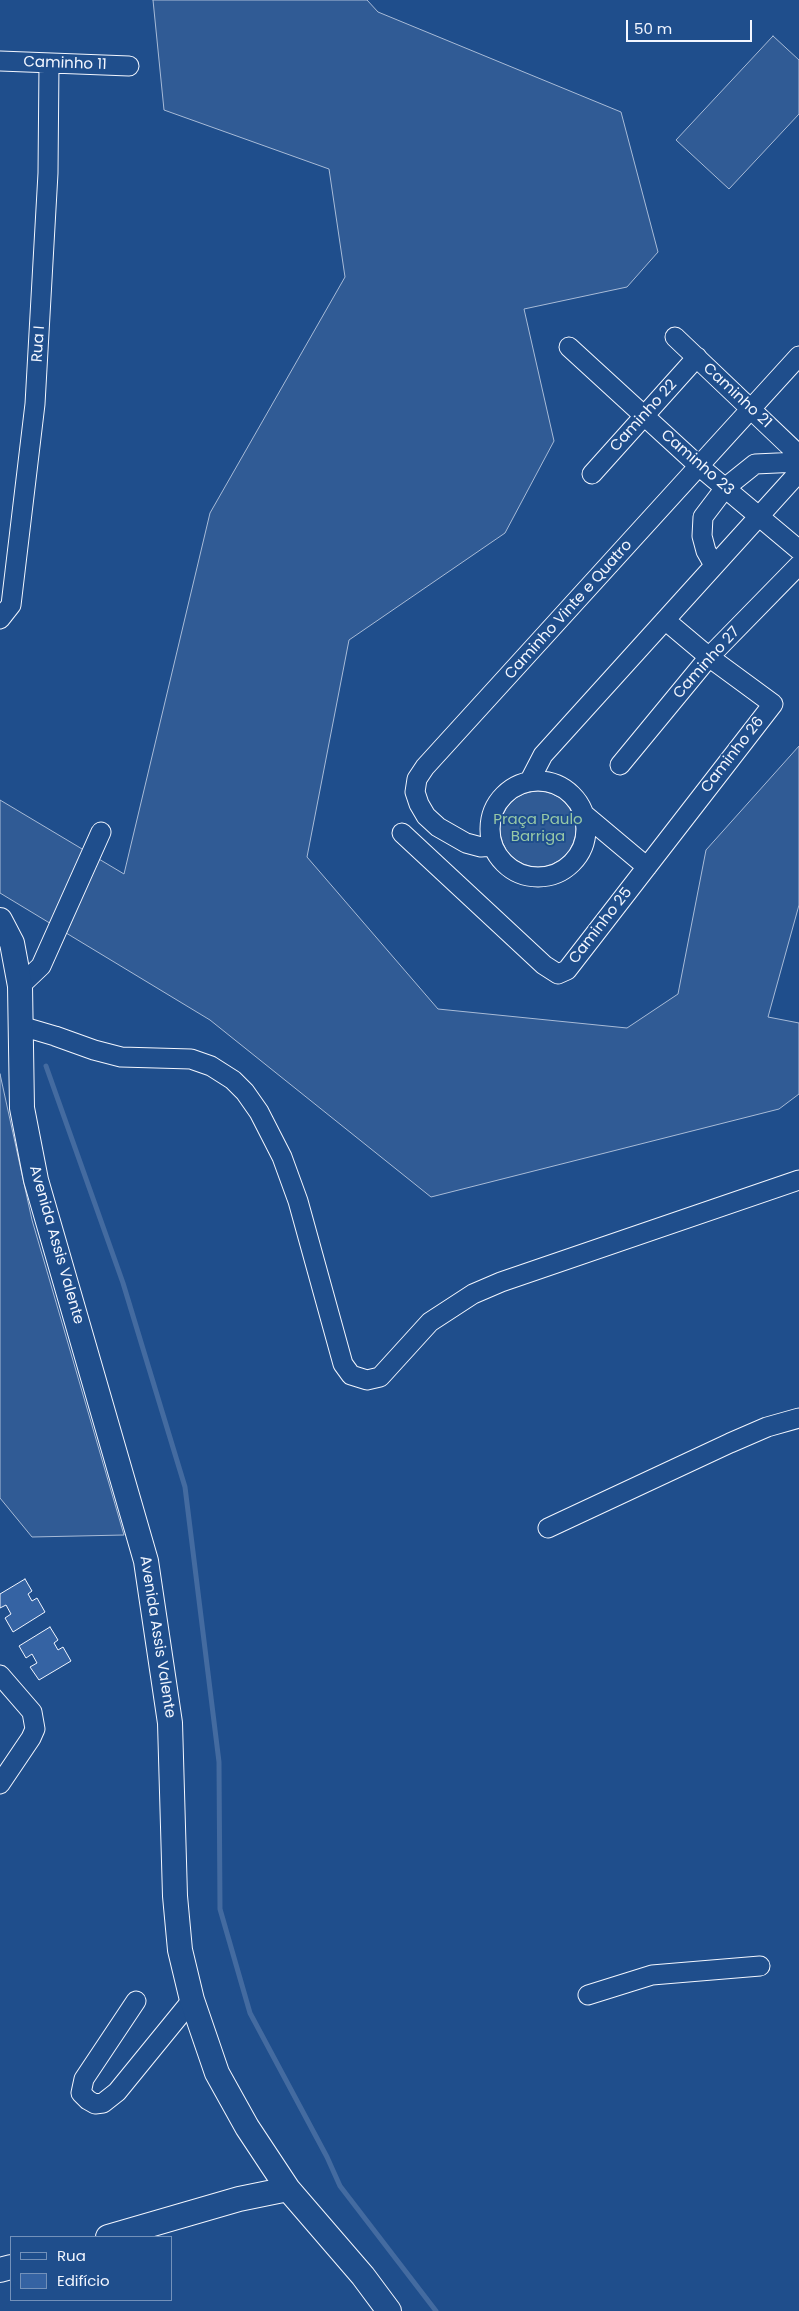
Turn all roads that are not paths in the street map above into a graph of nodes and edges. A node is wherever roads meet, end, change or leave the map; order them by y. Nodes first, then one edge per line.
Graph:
1 (0, 61) edge
2 (49, 64) junction
3 (129, 66) dead end
4 (675, 337) dead end
5 (569, 347) dead end
6 (799, 356) edge
7 (697, 357) junction
8 (752, 408) junction
9 (644, 416) junction
10 (799, 455) edge
11 (799, 462) edge
12 (700, 467) junction
13 (799, 472) edge
14 (592, 474) dead end
15 (725, 488) junction
16 (759, 516) junction
17 (799, 550) edge
18 (714, 565) junction
19 (799, 565) edge
20 (0, 619) edge
21 (665, 620) junction
22 (709, 657) junction
23 (620, 765) dead end
24 (529, 782) junction
25 (585, 815) junction
26 (101, 832) dead end
27 (402, 834) dead end
28 (493, 846) junction
29 (647, 867) junction
30 (0, 920) edge
31 (20, 986) junction
32 (21, 1026) junction
33 (799, 1180) edge
34 (799, 1418) edge
35 (548, 1528) dead end
36 (0, 1675) edge
37 (0, 1784) edge
38 (760, 1966) dead end
39 (588, 1995) dead end
40 (192, 2000) junction
41 (136, 2001) dead end
42 (272, 2164) junction
43 (288, 2189) junction
44 (239, 2199) junction
45 (111, 2236) edge
46 (389, 2311) edge

1 - 2 street, Caminho 11
2 - 3 street, Caminho 11
2 - 20 street, Rua I
4 - 7 street, Caminho 21
5 - 9 street, Caminho 23
6 - 8 street, Caminho Vinte e Quatro
7 - 8 street, Caminho 21
7 - 9 street, Caminho 22
8 - 10 street, Caminho 21
8 - 12 street, Caminho Vinte e Quatro
9 - 12 street, Caminho 23
9 - 14 street, Caminho 22
11 - 15 street
12 - 15 street, Caminho 23
12 - 28 street, Caminho Vinte e Quatro
13 - 16 street
15 - 16 street, Caminho 23
15 - 18 street
16 - 17 street, Caminho 23
16 - 18 street
18 - 21 street
19 - 22 street, Caminho 27
21 - 22 street, Caminho 26
21 - 24 street
22 - 23 street, Caminho 27
22 - 29 street, Caminho 26
24 - 25 street
24 - 28 street
25 - 28 street
25 - 29 street
26 - 31 street
27 - 29 street, Caminho 25
30 - 31 main road, Avenida Assis Valente
31 - 32 main road, Avenida Assis Valente
32 - 33 street
32 - 40 main road, Avenida Assis Valente
34 - 35 street
36 - 37 street
38 - 39 street
40 - 41 street
40 - 42 main road, Avenida Assis Valente
42 - 43 main road, Avenida Assis Valente
42 - 44 main road
43 - 44 main road
43 - 46 main road, Avenida Assis Valente
44 - 45 main road

